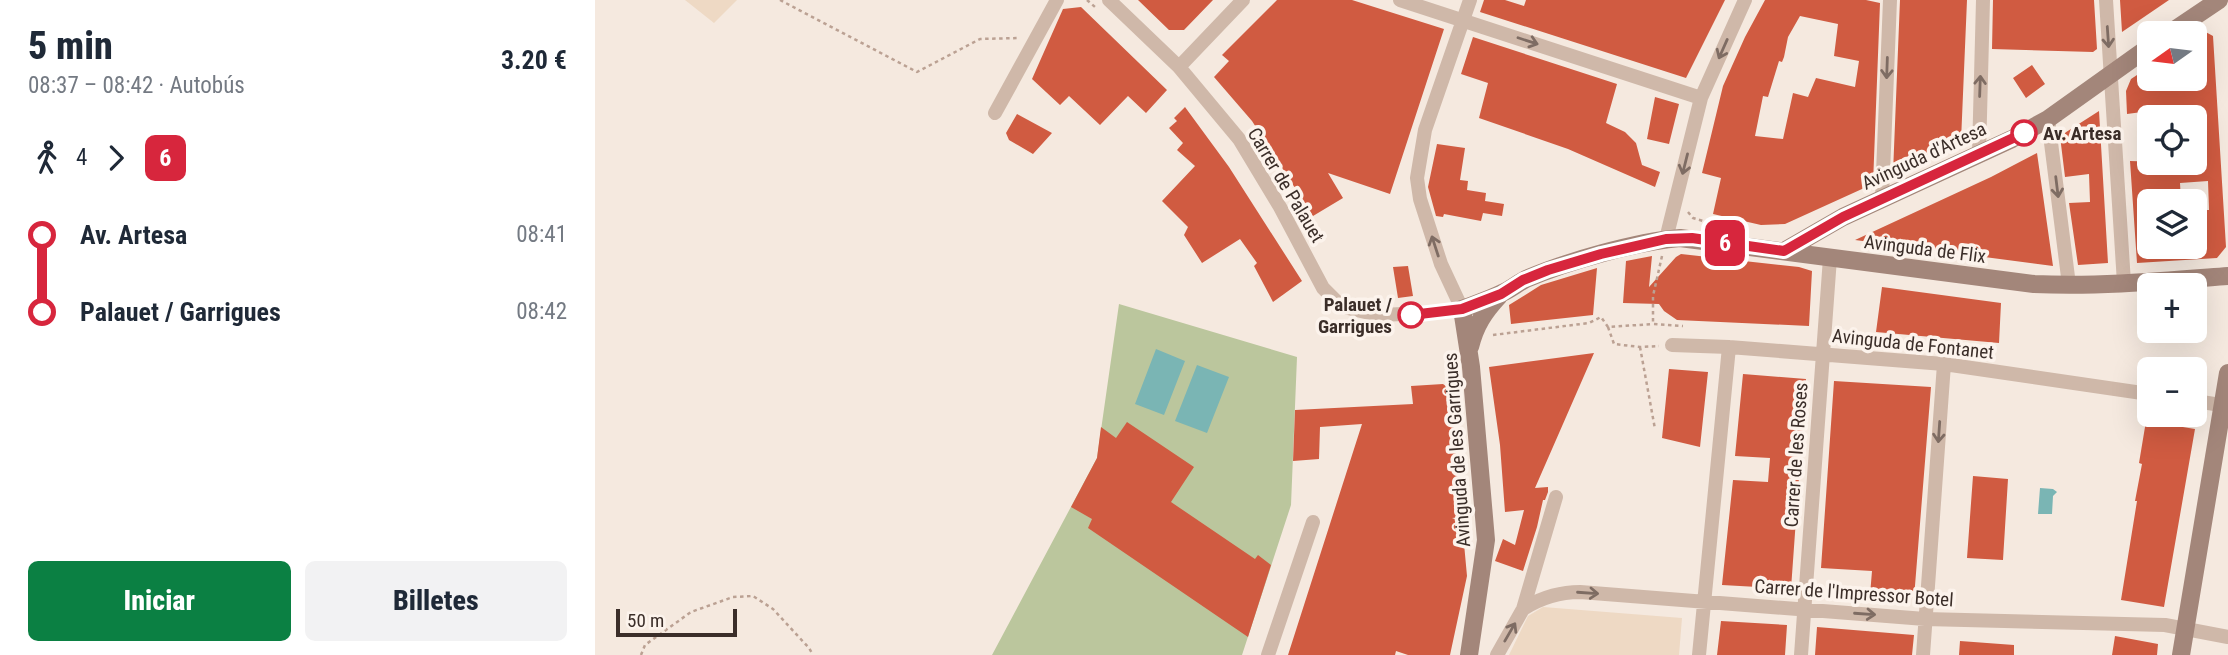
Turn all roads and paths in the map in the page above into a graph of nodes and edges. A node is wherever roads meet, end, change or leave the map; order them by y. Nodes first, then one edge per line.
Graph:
1 (780, 0) edge
2 (1057, 0) edge
3 (1087, 0) edge
4 (1109, 0) edge
5 (1243, 0) edge
6 (1400, 0) edge
7 (1469, 0) edge
8 (1745, 0) edge
9 (1889, 0) edge
10 (1983, 0) edge
11 (2106, 0) edge
12 (2219, 0) edge
13 (1095, 8) dead end
14 (1463, 20) junction
15 (2188, 21) edge
16 (1036, 38) junction
17 (2137, 55) edge
18 (1179, 66) junction
19 (2110, 73) junction
20 (1701, 98) junction
21 (995, 113) dead end
22 (2048, 119) junction
23 (1979, 154) junction
24 (1882, 198) junction
25 (1673, 215) junction
26 (1715, 225) dead end
27 (1666, 239) junction
28 (1784, 251) junction
29 (1830, 258) junction
30 (2228, 276) edge
31 (2124, 283) junction
32 (2069, 285) junction
33 (1501, 294) junction
34 (1462, 309) junction
35 (1653, 324) junction
36 (1683, 326) dead end
37 (1608, 327) junction
38 (1470, 345) junction
39 (1672, 345) joint
40 (1640, 347) junction
41 (1729, 347) junction
42 (1822, 355) junction
43 (1944, 364) junction
44 (2228, 373) edge
45 (2137, 392) edge
46 (2207, 403) edge
47 (2225, 406) edge
48 (1655, 429) dead end
49 (1556, 497) dead end
50 (1313, 522) dead end
51 (1704, 602) junction
52 (1523, 609) junction
53 (1805, 609) junction
54 (1925, 619) junction
55 (2185, 628) junction
56 (2228, 637) edge
57 (641, 655) edge
58 (813, 655) edge
59 (1268, 655) edge
60 (1469, 655) edge
61 (1497, 655) edge
62 (1699, 655) edge
63 (1801, 655) edge
64 (1923, 655) edge
65 (2181, 655) edge

1 - 16 path
2 - 16 street
3 - 13 path
4 - 18 street, Carrer de Palauet
5 - 18 street
6 - 14 street
7 - 14 street
8 -> 20 street
9 -> 24 street
23 -> 10 street
11 -> 19 street
12 - 15 main road
14 -> 20 street
34 -> 14 street
16 - 21 street
17 - 19 main road, Avinguda d'Artesa
18 - 34 street, Carrer de Palauet
19 - 22 main road, Avinguda d'Artesa
19 - 31 street
20 -> 25 street
22 - 23 main road, Avinguda d'Artesa
22 -> 32 street
23 - 24 main road, Avinguda d'Artesa
24 - 28 main road, Avinguda d'Artesa
25 - 26 path
25 - 27 street
27 - 28 main road, Avinguda de Flix
27 - 33 main road, Avinguda de Flix
27 - 35 path
28 - 29 main road, Avinguda de Flix
29 - 32 main road, Avinguda de Flix
29 - 42 street, Carrer de les Roses
30 - 31 main road, Avinguda de Flix
31 - 32 main road, Avinguda de Flix
33 - 34 main road
33 - 38 main road, Avinguda de les Garrigues
34 - 38 main road
35 - 36 path
35 - 37 path
37 - 38 path
37 - 40 path
38 - 60 main road, Avinguda de les Garrigues
39 - 40 path
39 - 41 street, Avinguda de Fontanet
40 - 48 path
41 - 42 street, Avinguda de Fontanet
41 - 51 street
42 - 43 street, Avinguda de Fontanet
42 - 53 street, Carrer de les Roses
43 - 45 street, Avinguda de Fontanet
43 -> 54 street
44 - 47 main road
46 - 47 street
47 - 55 main road
49 - 52 street
50 - 59 street
52 -> 51 street, Carrer de l'Impressor Botel
51 - 53 street, Carrer de l'Impressor Botel
51 - 62 street
61 -> 52 street
53 -> 54 street, Carrer de l'Impressor Botel
53 - 63 street, Carrer de les Roses
54 - 55 street, Carrer de l'Impressor Botel
54 - 64 street
55 - 56 street, Carrer de l'Impressor Botel
55 - 65 main road
57 - 58 path

